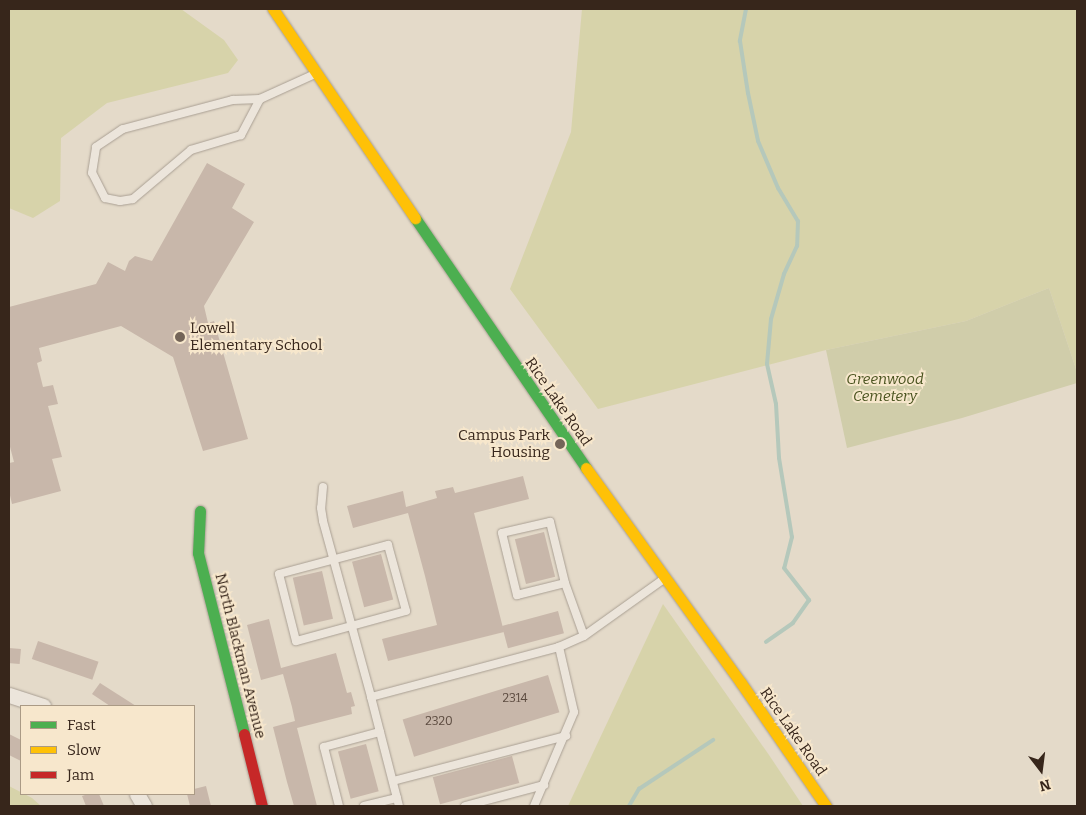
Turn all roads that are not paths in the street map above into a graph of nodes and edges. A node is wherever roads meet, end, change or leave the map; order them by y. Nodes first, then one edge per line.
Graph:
1 (273, 9) edge
2 (317, 73) junction
3 (260, 99) junction
4 (323, 487) dead end
5 (200, 511) dead end
6 (333, 560) junction
7 (665, 578) junction
8 (565, 583) junction
9 (352, 626) junction
10 (584, 636) junction
11 (560, 646) junction
12 (9, 695) edge
13 (372, 697) junction
14 (40, 705) edge
15 (380, 732) junction
16 (566, 736) junction
17 (392, 781) junction
18 (544, 785) junction
19 (138, 795) edge
20 (398, 802) edge
21 (144, 806) edge
22 (262, 806) edge
23 (339, 806) edge
24 (364, 806) edge
25 (465, 806) edge
26 (534, 806) edge
27 (826, 806) edge

1 - 2 main road, Rice Lake Road
2 - 3 lane
2 - 7 main road, Rice Lake Road
3 - 3 lane
4 - 6 lane
5 - 22 main road, North Blackman Avenue
6 - 9 lane
6 - 9 lane
6 - 9 lane
7 - 10 lane
7 - 27 main road, Rice Lake Road
8 - 8 lane
8 - 10 lane
9 - 13 lane
10 - 11 lane
11 - 13 lane
11 - 16 lane
12 - 14 street
13 - 15 lane
15 - 17 lane
15 - 23 lane
16 - 17 lane
16 - 18 lane
17 - 20 lane
18 - 25 lane
18 - 26 lane
19 - 21 street
20 - 24 lane

